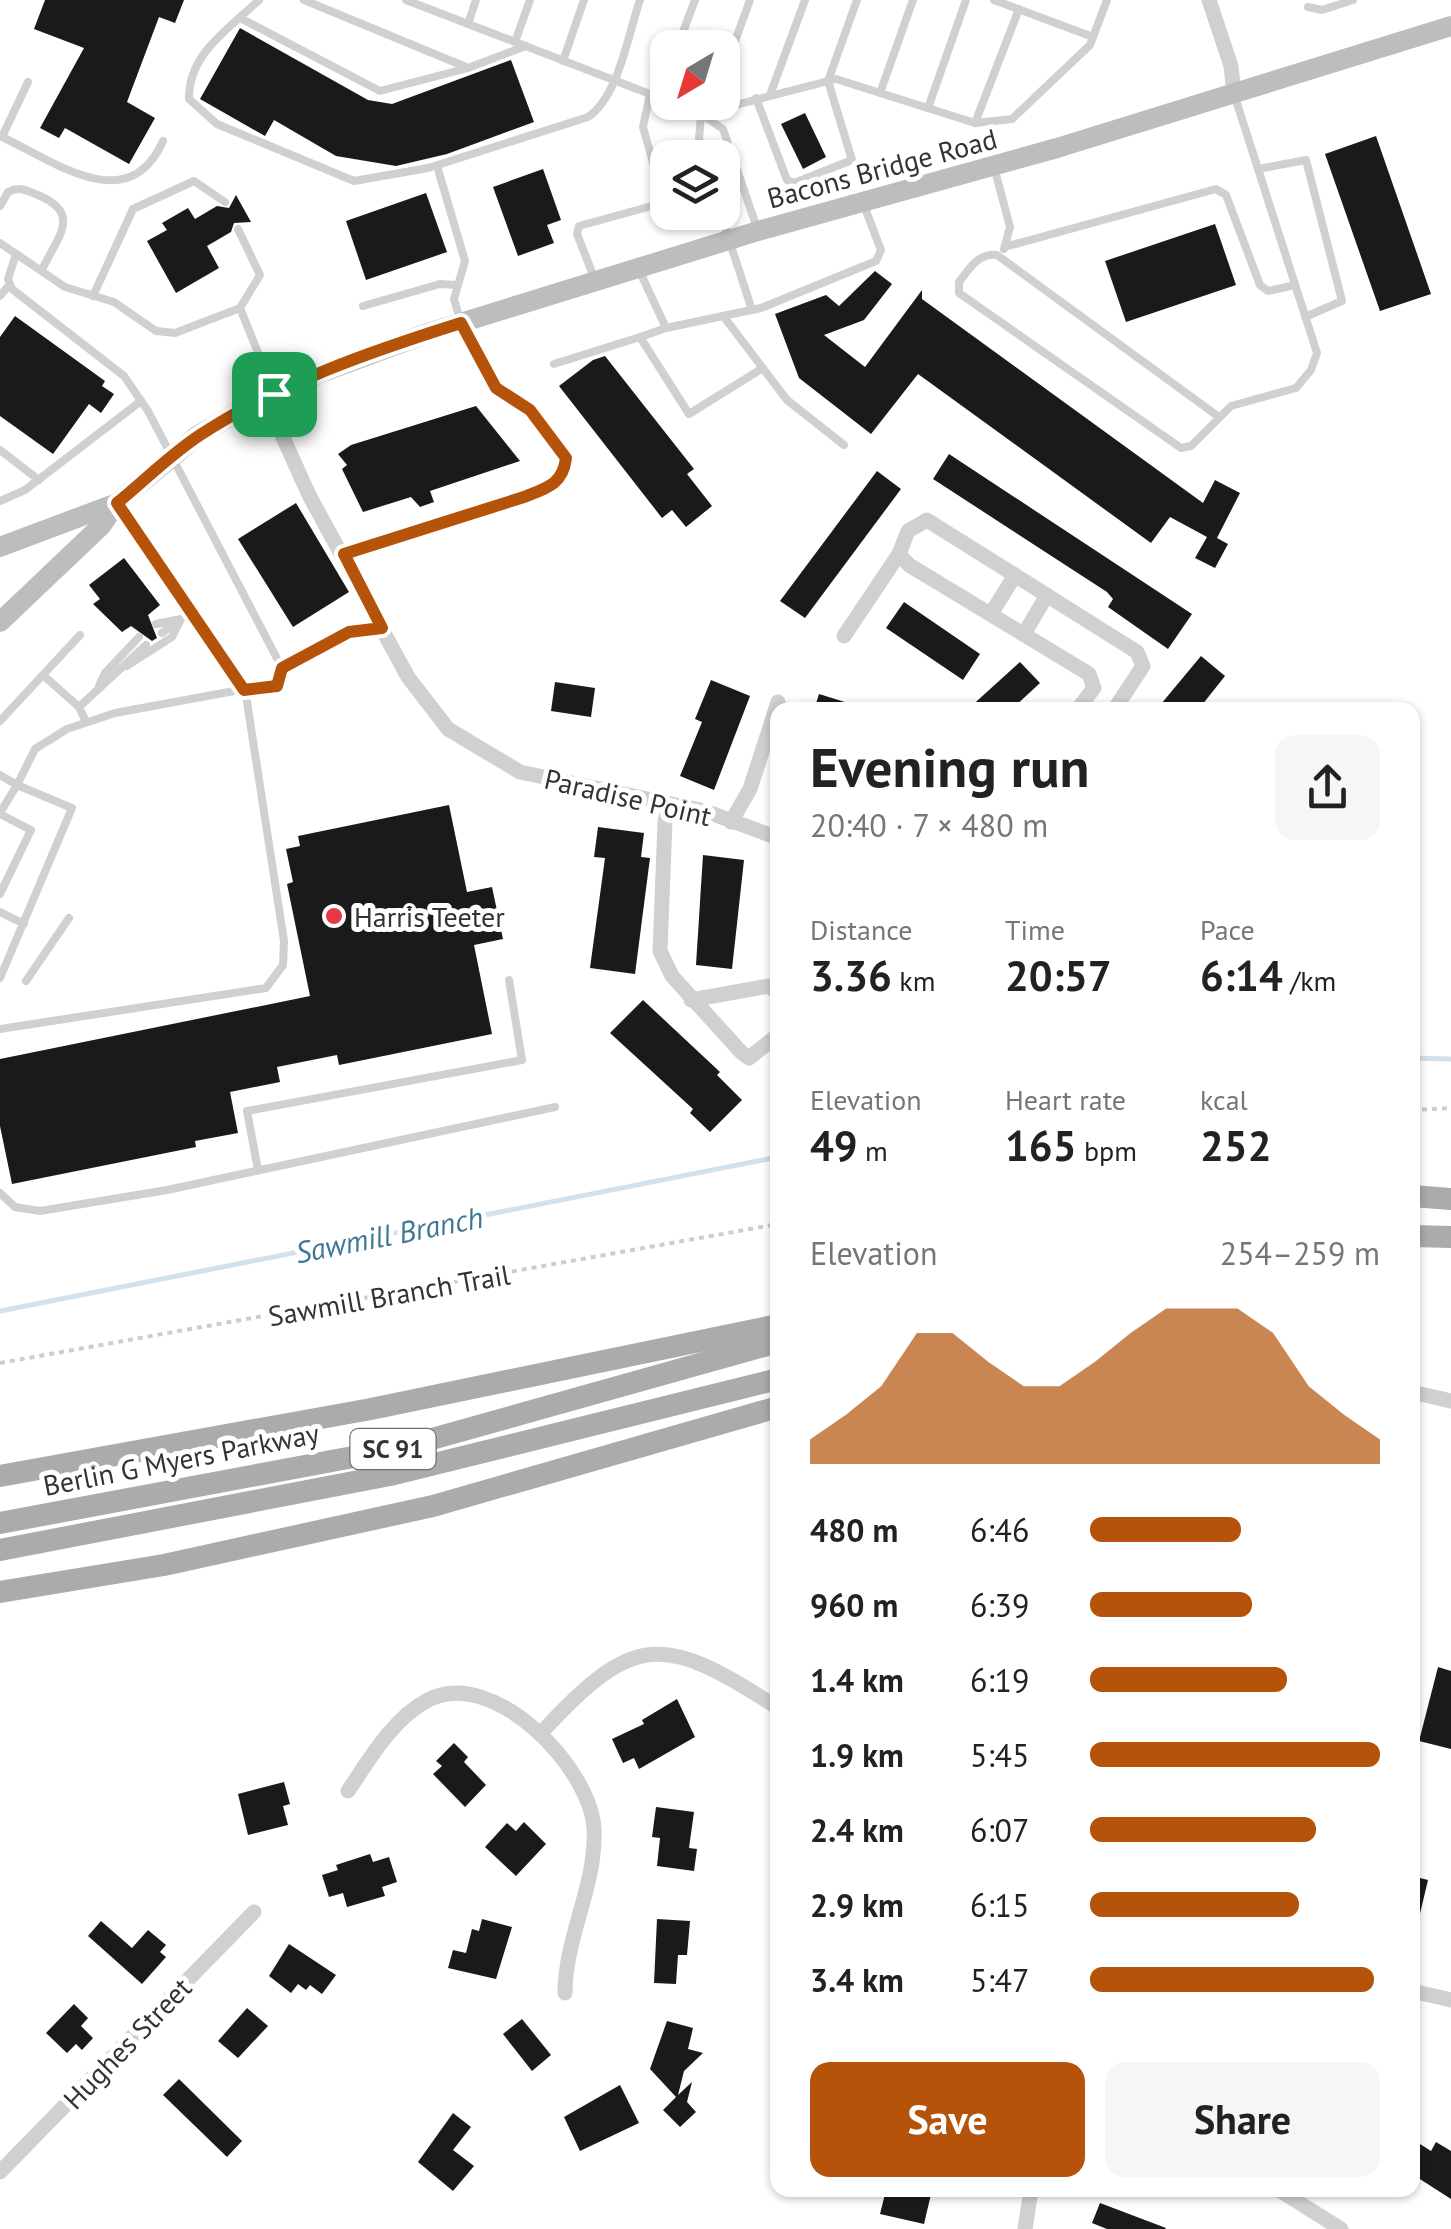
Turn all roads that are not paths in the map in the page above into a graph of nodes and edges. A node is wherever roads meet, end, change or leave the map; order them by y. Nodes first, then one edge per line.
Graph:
1 (258, 0) edge
2 (304, 0) edge
3 (406, 0) edge
4 (476, 0) edge
5 (530, 0) edge
6 (584, 0) edge
7 (640, 0) edge
8 (695, 0) edge
9 (750, 0) edge
10 (804, 0) edge
11 (857, 0) edge
12 (913, 0) edge
13 (966, 0) edge
14 (994, 0) edge
15 (1107, 0) edge
16 (1209, 0) edge
17 (1353, 0) edge
18 (422, 3) edge
19 (1308, 7) dead end
20 (1019, 10) junction
21 (240, 18) junction
22 (468, 24) junction
23 (1451, 26) edge
24 (684, 30) edge
25 (739, 30) edge
26 (1094, 37) junction
27 (515, 42) junction
28 (526, 46) junction
29 (563, 61) junction
30 (468, 68) junction
31 (612, 80) junction
32 (828, 81) junction
33 (28, 82) dead end
34 (880, 93) junction
35 (650, 94) edge
36 (1234, 94) junction
37 (770, 95) junction
38 (756, 98) junction
39 (740, 103) edge
40 (928, 108) junction
41 (650, 116) edge
42 (709, 120) edge
43 (975, 123) junction
44 (1, 137) edge
45 (163, 142) dead end
46 (994, 165) junction
47 (437, 166) junction
48 (1258, 169) junction
49 (862, 199) junction
50 (225, 202) dead end
51 (0, 206) edge
52 (238, 229) dead end
53 (725, 230) edge
54 (758, 231) junction
55 (728, 240) junction
56 (0, 242) edge
57 (1008, 246) junction
58 (16, 254) junction
59 (997, 255) junction
60 (638, 268) junction
61 (42, 270) junction
62 (596, 281) junction
63 (10, 284) junction
64 (456, 285) junction
65 (1295, 286) junction
66 (0, 296) edge
67 (93, 296) junction
68 (363, 306) dead end
69 (240, 308) junction
70 (752, 310) junction
71 (1305, 316) junction
72 (724, 317) junction
73 (461, 323) junction
74 (666, 328) junction
75 (640, 337) junction
76 (554, 364) dead end
77 (762, 368) junction
78 (274, 394) junction
79 (141, 401) junction
80 (1219, 418) junction
81 (844, 445) dead end
82 (0, 450) edge
83 (171, 458) junction
84 (39, 480) junction
85 (0, 501) edge
86 (117, 503) junction
87 (0, 547) edge
88 (344, 554) junction
89 (899, 554) junction
90 (1015, 575) junction
91 (1048, 595) junction
92 (189, 612) junction
93 (991, 614) junction
94 (181, 619) junction
95 (0, 622) edge
96 (156, 624) dead end
97 (382, 628) junction
98 (162, 633) dead end
99 (80, 634) dead end
100 (1024, 634) junction
101 (139, 636) dead end
102 (844, 636) dead end
103 (146, 646) dead end
104 (123, 668) junction
105 (282, 668) junction
106 (42, 675) junction
107 (99, 686) junction
108 (244, 690) junction
109 (1085, 702) edge
110 (1120, 702) edge
111 (79, 706) junction
112 (0, 721) edge
113 (86, 722) junction
114 (770, 727) edge
115 (0, 775) edge
116 (17, 785) junction
117 (670, 804) junction
118 (0, 814) edge
119 (731, 822) junction
120 (770, 835) edge
121 (0, 894) edge
122 (0, 912) edge
123 (69, 918) dead end
124 (24, 924) junction
125 (0, 978) edge
126 (509, 980) dead end
127 (26, 981) dead end
128 (770, 986) edge
129 (692, 1000) junction
130 (0, 1028) edge
131 (770, 1041) edge
132 (555, 1107) dead end
133 (258, 1170) junction
134 (0, 1193) edge
135 (1420, 1197) edge
136 (1451, 1200) edge
137 (1420, 1236) edge
138 (1451, 1237) edge
139 (770, 1328) edge
140 (770, 1344) edge
141 (770, 1380) edge
142 (1420, 1394) edge
143 (1451, 1401) edge
144 (770, 1409) edge
145 (0, 1476) edge
146 (0, 1524) edge
147 (0, 1550) edge
148 (0, 1592) edge
149 (770, 1703) edge
150 (541, 1733) junction
151 (348, 1790) dead end
152 (254, 1912) dead end
153 (1420, 1992) edge
154 (565, 1993) dead end
155 (1451, 2000) edge
156 (0, 2172) edge
157 (1030, 2197) edge
158 (1290, 2197) edge
159 (1025, 2229) edge
160 (1341, 2229) edge

1 - 21 lane
2 - 30 lane
3 - 18 lane
4 - 22 lane
5 - 27 lane
6 - 29 lane
7 - 31 lane
8 - 24 lane
9 - 25 lane
10 - 37 lane
11 - 32 lane
12 - 34 lane
13 - 40 lane
14 - 20 lane
15 - 26 lane
16 - 36 street
17 - 19 lane
18 - 22 lane
20 - 26 lane
20 - 43 lane
21 - 30 lane
21 - 47 lane
22 - 27 lane
23 - 36 main road, Bacons Bridge Road
26 - 43 lane
27 - 28 lane
28 - 29 lane
28 - 30 lane
29 - 31 lane
31 - 35 lane
31 - 47 lane
32 - 34 lane
32 - 37 lane
32 - 38 lane
33 - 44 lane
34 - 40 lane
36 - 46 main road, Bacons Bridge Road
36 - 48 lane
37 - 38 lane
38 - 39 lane
40 - 43 lane
41 - 62 lane
42 - 54 lane
44 - 45 lane
46 - 49 main road, Bacons Bridge Road
46 - 57 lane
47 - 64 lane
48 - 65 lane
48 - 71 lane
49 - 54 main road, Bacons Bridge Road
49 - 70 lane
50 - 67 lane
51 - 61 lane
52 - 69 lane
53 - 55 lane
54 - 55 main road, Bacons Bridge Road
55 - 60 main road, Bacons Bridge Road
55 - 70 lane
56 - 58 lane
57 - 59 lane
57 - 65 lane
58 - 61 lane
58 - 63 lane
59 - 80 lane
59 - 80 lane
60 - 62 main road, Bacons Bridge Road
60 - 74 lane
61 - 67 lane
62 - 73 main road, Bacons Bridge Road
63 - 66 lane
63 - 79 lane
64 - 68 lane
64 - 73 lane
65 - 71 lane
67 - 69 lane
69 - 78 lane
70 - 72 lane
71 - 80 lane
72 - 74 lane
72 - 77 lane
73 - 78 main road, Bacons Bridge Road
73 - 88 lane
74 - 75 lane
75 - 76 lane
75 - 77 lane
77 - 81 lane
78 - 83 main road, Bacons Bridge Road
78 - 88 street, Paradise Point
79 - 83 lane
79 - 84 lane
82 - 84 lane
83 - 86 main road, Bacons Bridge Road
83 - 105 lane
84 - 85 lane
86 - 87 main road
86 - 92 lane
86 - 95 main road, Bacons Bridge Road
88 - 97 street, Paradise Point
89 - 90 street
89 - 93 street
89 - 102 street
90 - 91 street
90 - 93 street
91 - 100 street
91 - 110 street
92 - 94 lane
92 - 108 lane
93 - 100 street
94 - 96 lane
94 - 98 lane
94 - 104 lane
97 - 105 lane
97 - 117 street, Paradise Point
99 - 106 lane
100 - 109 street
101 - 107 lane
103 - 104 lane
104 - 107 lane
105 - 108 lane
106 - 111 lane
106 - 112 lane
107 - 111 lane
108 - 113 lane
108 - 130 lane
111 - 113 lane
113 - 116 lane
114 - 119 street
115 - 116 lane
116 - 118 lane
116 - 124 lane
117 - 119 street, Paradise Point
117 - 129 street
118 - 121 lane
119 - 120 street, Paradise Point
122 - 124 lane
123 - 127 lane
124 - 125 lane
126 - 133 lane
128 - 129 street
129 - 131 street
132 - 133 lane
133 - 134 lane
135 - 136 main road
137 - 138 main road
139 - 145 main road
140 - 146 main road, Berlin G Myers Parkway / SC 91
141 - 147 main road, Berlin G Myers Parkway / SC 91
142 - 143 street
144 - 148 main road
149 - 150 street
150 - 151 street
150 - 154 street
152 - 156 street, Hughes Street
153 - 155 street
157 - 159 street
158 - 160 street

